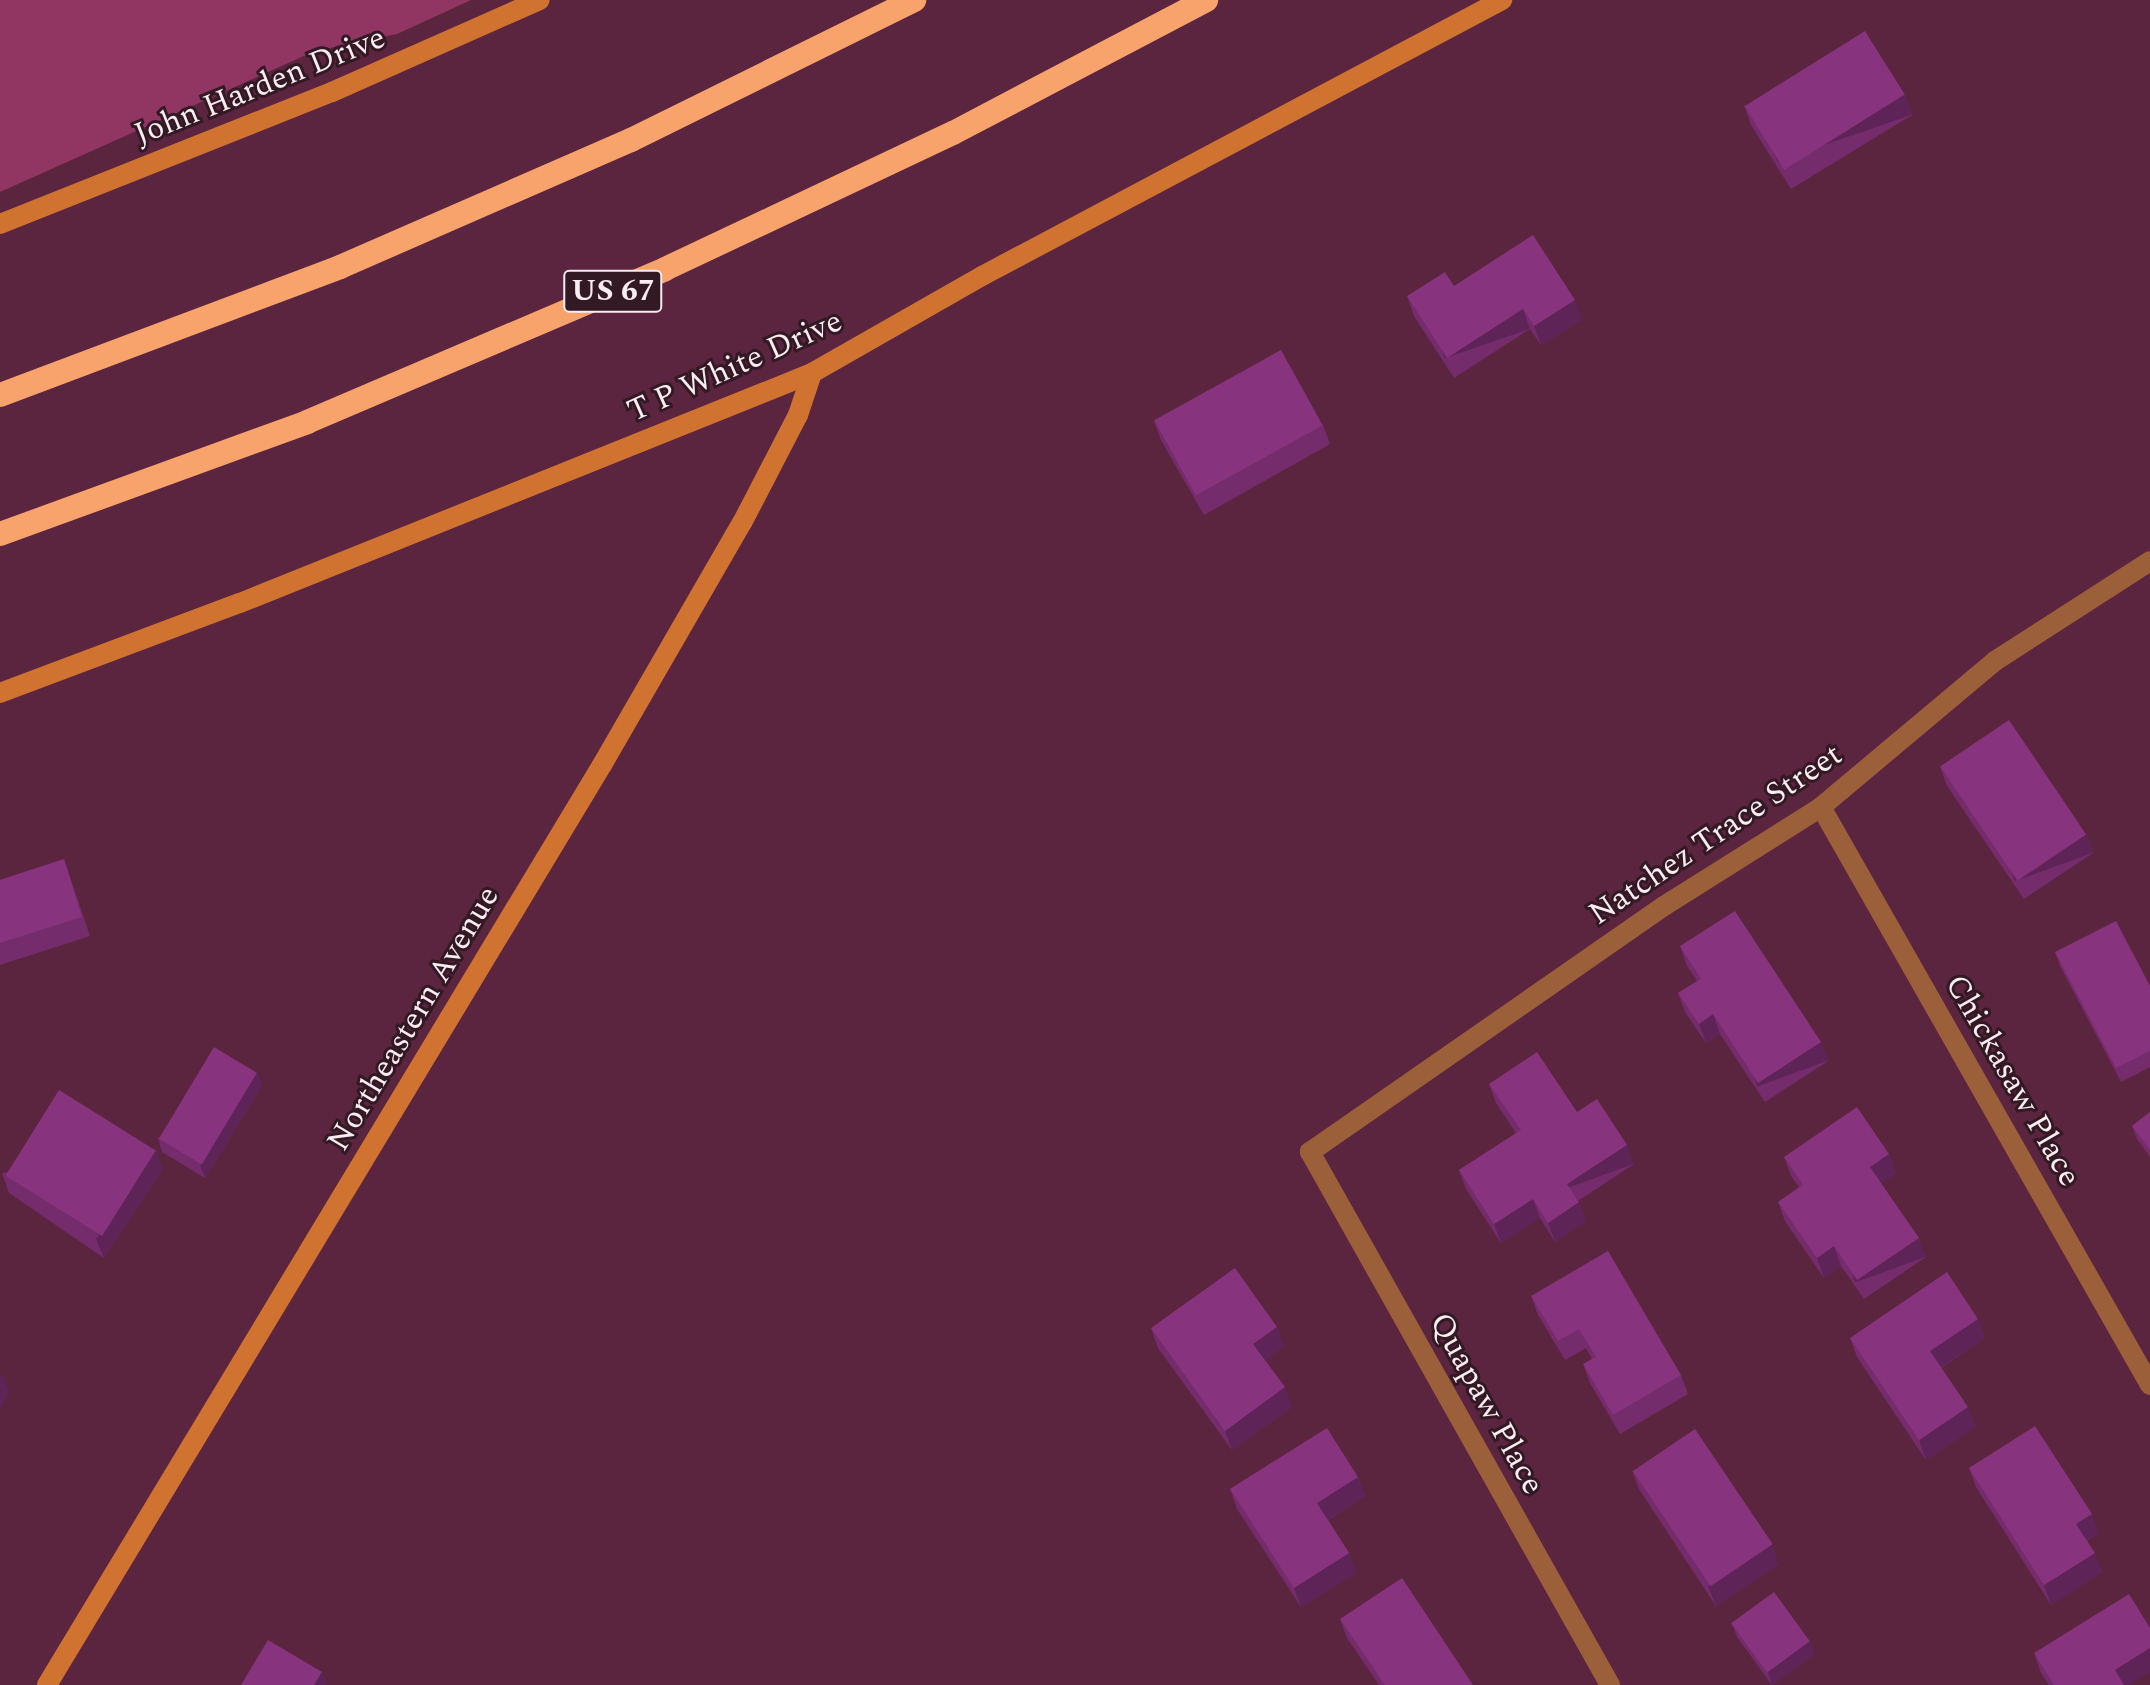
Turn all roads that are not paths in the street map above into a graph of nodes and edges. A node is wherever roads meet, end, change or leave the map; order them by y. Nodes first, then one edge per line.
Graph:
1 (540, 0) edge
2 (914, 0) edge
3 (1206, 0) edge
4 (1502, 0) edge
5 (0, 224) edge
6 (812, 373) junction
7 (0, 395) edge
8 (0, 534) edge
9 (2150, 561) edge
10 (0, 693) edge
11 (1821, 807) junction
12 (1310, 1152) joint
13 (2150, 1385) edge
14 (47, 1685) edge
15 (1610, 1685) edge

1 - 5 street, John Harden Drive
2 - 7 highway
3 - 8 highway, US 67
4 - 6 street, T P White Drive
6 - 10 street, T P White Drive
6 - 14 street, Northeastern Avenue
9 - 11 street, Natchez Trace Street
11 - 12 street, Natchez Trace Street
11 - 13 street, Chickasaw Place
12 - 15 street, Quapaw Place

